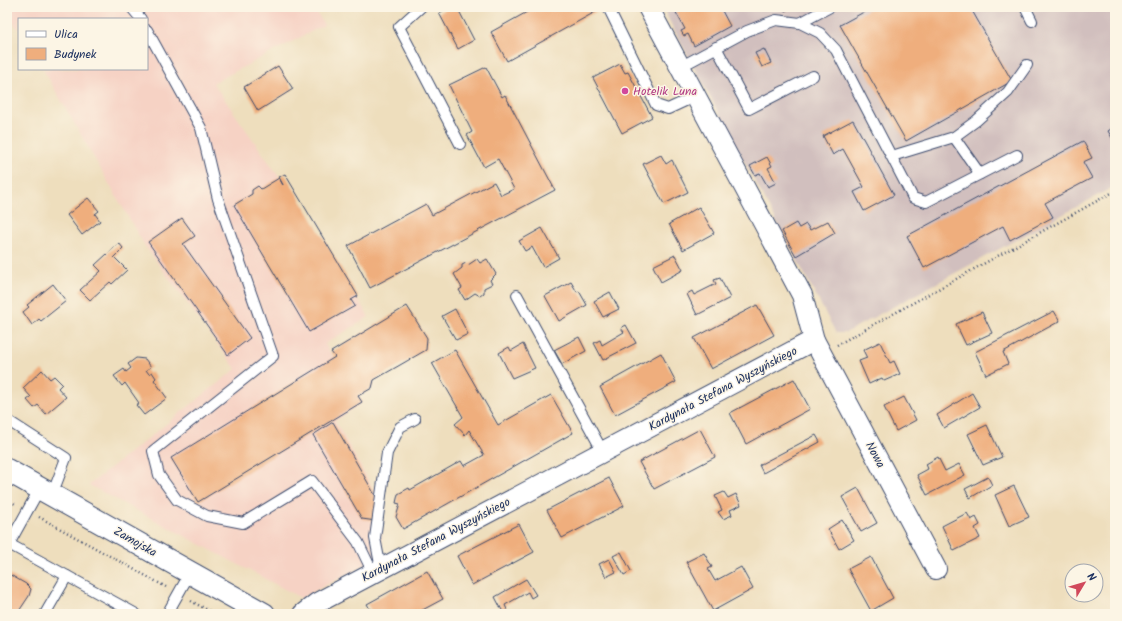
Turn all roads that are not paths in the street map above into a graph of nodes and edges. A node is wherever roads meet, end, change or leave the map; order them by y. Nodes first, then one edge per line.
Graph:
1 (131, 7) edge
2 (421, 7) edge
3 (608, 7) edge
4 (648, 7) edge
5 (830, 7) edge
6 (1025, 7) edge
7 (140, 18) edge
8 (1032, 21) dead end
9 (800, 23) junction
10 (148, 32) edge
11 (716, 47) junction
12 (1027, 65) dead end
13 (680, 67) junction
14 (813, 76) dead end
15 (696, 96) junction
16 (954, 137) junction
17 (460, 144) dead end
18 (1017, 155) dead end
19 (892, 156) junction
20 (980, 174) junction
21 (517, 295) dead end
22 (818, 347) junction
23 (415, 419) dead end
24 (7, 420) edge
25 (603, 452) junction
26 (7, 470) edge
27 (46, 491) junction
28 (8, 545) edge
29 (936, 568) dead end
30 (377, 571) junction
31 (190, 573) junction
32 (67, 576) junction
33 (45, 614) edge
34 (136, 614) edge
35 (167, 614) edge
36 (264, 614) edge
37 (303, 614) edge

1 - 7 lane
2 - 17 lane
3 - 15 lane
4 - 13 street
5 - 9 lane
6 - 8 lane
9 - 11 lane
9 - 19 lane
10 - 30 lane
11 - 13 lane
11 - 14 lane
12 - 16 lane
13 - 15 street
15 - 22 street
16 - 19 lane
16 - 20 lane
18 - 20 lane
19 - 20 lane
21 - 25 lane
22 - 25 street, Kardynała Stefana Wyszyńskiego
22 - 29 street, Nowa
23 - 30 lane
24 - 27 lane
25 - 30 street, Kardynała Stefana Wyszyńskiego
26 - 27 street, Zamojska
27 - 28 lane
27 - 31 street, Zamojska
28 - 32 lane
30 - 37 street, Kardynała Stefana Wyszyńskiego
31 - 35 lane
31 - 36 street, Zamojska
32 - 33 lane
32 - 34 lane

